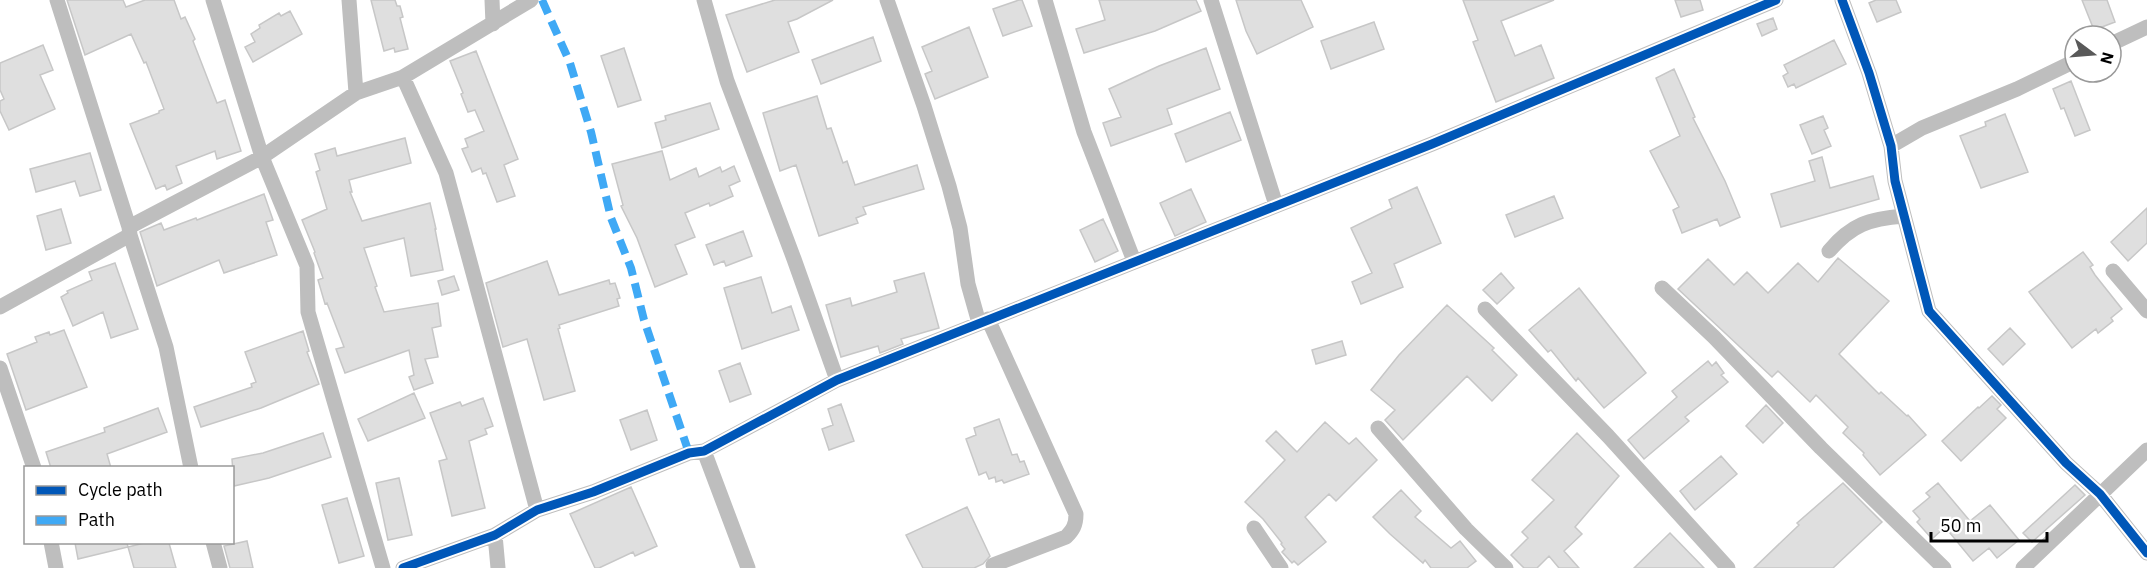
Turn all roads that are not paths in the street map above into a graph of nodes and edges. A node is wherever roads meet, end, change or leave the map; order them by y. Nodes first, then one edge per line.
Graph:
1 (57, 0) edge
2 (213, 0) edge
3 (349, 0) edge
4 (492, 0) edge
5 (531, 0) edge
6 (704, 0) edge
7 (887, 0) edge
8 (1045, 0) edge
9 (1211, 0) edge
10 (1776, 0) edge
11 (1842, 0) edge
12 (493, 24) junction
13 (2147, 27) edge
14 (2123, 38) edge
15 (2063, 67) edge
16 (403, 77) junction
17 (356, 93) junction
18 (1891, 146) junction
19 (262, 158) junction
20 (1276, 205) junction
21 (1904, 216) junction
22 (129, 231) junction
23 (1829, 251) dead end
24 (1134, 261) junction
25 (2113, 272) dead end
26 (1662, 288) dead end
27 (0, 307) edge
28 (1485, 309) dead end
29 (2147, 311) edge
30 (984, 321) junction
31 (0, 368) edge
32 (837, 380) junction
33 (1378, 428) dead end
34 (2147, 450) edge
35 (704, 451) junction
36 (33, 466) edge
37 (191, 466) edge
38 (2100, 494) junction
39 (537, 510) junction
40 (1254, 528) dead end
41 (495, 536) junction
42 (51, 544) edge
43 (213, 544) edge
44 (2147, 553) edge
45 (993, 565) dead end
46 (56, 568) edge
47 (220, 568) edge
48 (383, 568) edge
49 (403, 568) edge
50 (498, 568) edge
51 (748, 568) edge
52 (1281, 568) edge
53 (1506, 568) edge
54 (1728, 568) edge
55 (1944, 568) edge
56 (2023, 568) edge

1 - 22 street
2 - 19 street
3 - 17 street
4 - 12 street
5 - 12 street
6 - 32 street
7 - 30 street
8 - 24 street
9 - 20 street
10 - 20 street
11 - 18 street
12 - 16 street
13 - 14 street
15 - 18 street
16 - 17 street
16 - 39 street
17 - 19 street
18 - 21 street
19 - 22 street
19 - 48 street
20 - 24 street
21 - 23 street
21 - 38 street
22 - 27 street
22 - 37 street
24 - 30 street
25 - 29 street
26 - 55 street
28 - 54 street
30 - 32 street
30 - 45 street
31 - 36 street
32 - 35 street
33 - 53 street
34 - 38 street
35 - 39 street
35 - 51 street
38 - 44 street
38 - 56 street
39 - 41 street
40 - 52 street
41 - 49 street
41 - 50 street
42 - 46 street
43 - 47 street

